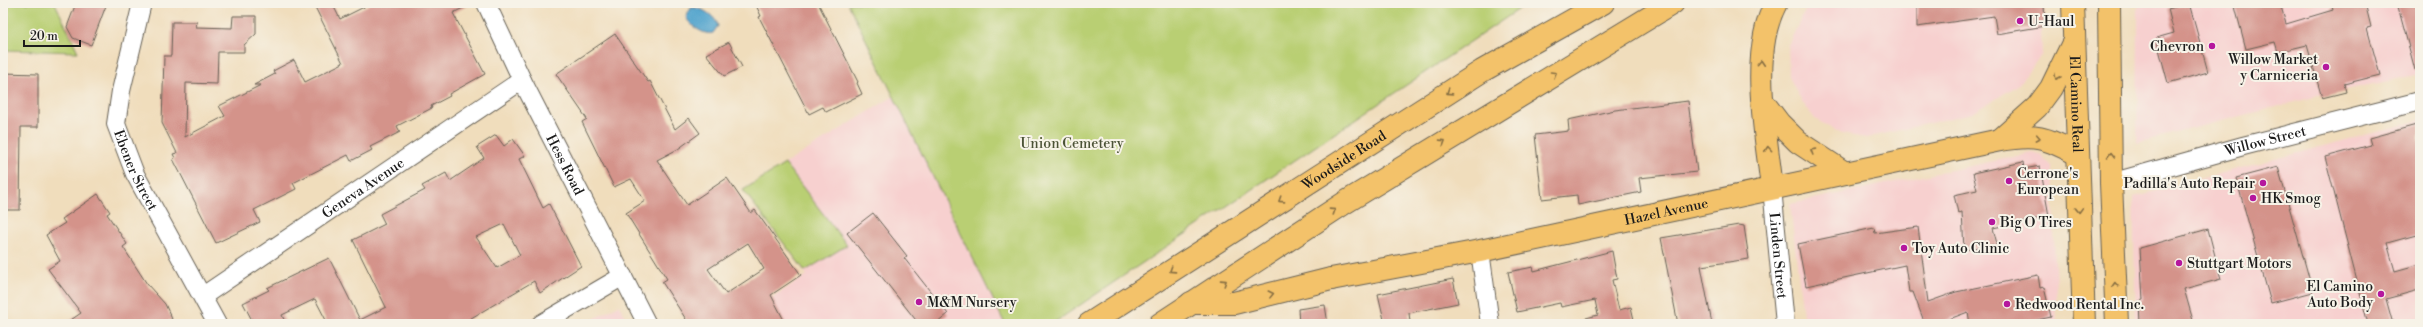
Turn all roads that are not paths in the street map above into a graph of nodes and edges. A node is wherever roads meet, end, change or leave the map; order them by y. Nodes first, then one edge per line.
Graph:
1 (142, 3) edge
2 (486, 3) edge
3 (1574, 3) edge
4 (1604, 3) edge
5 (1673, 3) edge
6 (1776, 3) edge
7 (2073, 3) edge
8 (2111, 6) edge
9 (2074, 42) junction
10 (1482, 71) junction
11 (522, 80) junction
12 (2420, 101) edge
13 (1763, 102) junction
14 (2000, 140) junction
15 (2077, 154) junction
16 (1845, 173) junction
17 (2111, 184) junction
18 (1772, 188) junction
19 (1480, 251) junction
20 (623, 276) junction
21 (203, 296) junction
22 (1191, 303) junction
23 (216, 324) edge
24 (541, 324) edge
25 (647, 324) edge
26 (1088, 324) edge
27 (1160, 324) edge
28 (1490, 324) edge
29 (1784, 324) edge
30 (2084, 324) edge
31 (2117, 324) edge

1 - 21 street, Ebener Street
2 - 11 street, Hess Road
3 - 10 main road
4 - 10 main road, Woodside Road
22 -> 5 main road
13 -> 6 main road
7 - 9 main road, El Camino Real
17 -> 8 main road
9 -> 14 main road, Hazel Avenue
9 - 15 main road, El Camino Real
10 -> 26 main road, Woodside Road
11 - 20 street, Hess Road
11 - 21 street, Geneva Avenue
12 - 17 street, Willow Street
16 -> 13 main road
18 -> 13 main road
14 -> 15 main road, Hazel Avenue
14 - 16 main road, Hazel Avenue
15 -> 30 main road, El Camino Real
16 - 18 main road, Hazel Avenue
31 -> 17 main road
18 - 19 main road, Hazel Avenue
18 - 29 street, Linden Street
22 -> 19 main road, Hazel Avenue
19 - 28 street
20 - 24 street
20 - 25 street, Hess Road
21 - 23 street, Ebener Street
22 - 27 main road

